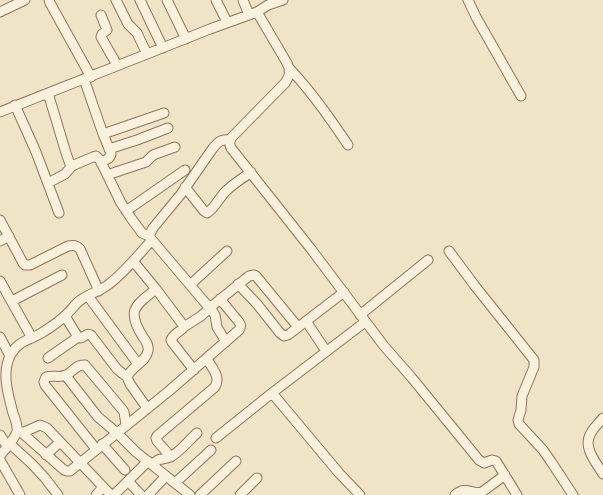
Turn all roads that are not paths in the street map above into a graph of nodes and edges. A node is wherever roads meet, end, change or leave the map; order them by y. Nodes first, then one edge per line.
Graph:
1 (25, 0) edge
2 (49, 0) edge
3 (116, 0) edge
4 (140, 0) edge
5 (167, 0) edge
6 (216, 0) edge
7 (243, 0) edge
8 (283, 0) edge
9 (468, 0) edge
10 (0, 12) edge
11 (253, 13) junction
12 (101, 15) dead end
13 (227, 22) junction
14 (186, 39) junction
15 (163, 48) junction
16 (147, 54) junction
17 (117, 66) junction
18 (290, 69) junction
19 (88, 78) junction
20 (48, 93) junction
21 (521, 96) dead end
22 (15, 105) junction
23 (0, 112) edge
24 (164, 113) dead end
25 (168, 128) dead end
26 (103, 134) junction
27 (230, 140) junction
28 (348, 145) dead end
29 (175, 147) dead end
30 (109, 149) junction
31 (101, 163) junction
32 (71, 167) junction
33 (185, 170) dead end
34 (251, 172) junction
35 (107, 175) junction
36 (48, 183) junction
37 (186, 187) junction
38 (126, 211) junction
39 (58, 213) dead end
40 (0, 220) edge
41 (9, 236) junction
42 (151, 238) junction
43 (0, 241) edge
44 (227, 251) dead end
45 (449, 251) dead end
46 (428, 260) dead end
47 (133, 261) junction
48 (62, 276) dead end
49 (0, 281) edge
50 (238, 284) junction
51 (190, 285) junction
52 (156, 289) junction
53 (98, 291) junction
54 (344, 292) junction
55 (88, 296) junction
56 (220, 299) junction
57 (12, 301) junction
58 (210, 307) junction
59 (65, 316) junction
60 (363, 318) junction
61 (306, 321) junction
62 (184, 327) junction
63 (298, 327) junction
64 (0, 337) edge
65 (78, 337) junction
66 (32, 338) junction
67 (226, 342) junction
68 (326, 351) junction
69 (10, 356) junction
70 (48, 358) dead end
71 (207, 359) junction
72 (138, 364) junction
73 (194, 370) junction
74 (66, 376) junction
75 (127, 377) junction
76 (3, 381) edge
77 (272, 393) junction
78 (147, 408) junction
79 (603, 418) edge
80 (126, 425) junction
81 (19, 432) junction
82 (117, 433) junction
83 (197, 433) dead end
84 (0, 435) edge
85 (216, 438) dead end
86 (60, 442) junction
87 (8, 445) junction
88 (99, 447) junction
89 (211, 450) dead end
90 (46, 455) junction
91 (0, 456) edge
92 (171, 457) junction
93 (0, 460) edge
94 (236, 461) dead end
95 (79, 463) junction
96 (151, 463) junction
97 (125, 470) dead end
98 (603, 474) edge
99 (505, 475) junction
100 (166, 476) junction
101 (256, 478) dead end
102 (128, 481) junction
103 (175, 483) junction
104 (103, 487) junction
105 (188, 494) edge
106 (20, 495) edge
107 (58, 495) edge
108 (96, 495) edge
109 (113, 495) edge
110 (141, 495) edge
111 (148, 495) edge
112 (200, 495) edge
113 (240, 495) edge
114 (360, 495) edge
115 (455, 495) edge
116 (517, 495) edge
117 (573, 495) edge

1 - 10 street
2 - 19 street
3 - 16 street
4 - 15 street
5 - 14 street
6 - 13 street
7 - 11 street
8 - 11 street
9 - 21 street
11 - 13 street
11 - 18 street
12 - 17 street
13 - 14 street
14 - 15 street
15 - 16 street
16 - 17 street
17 - 19 street
18 - 27 street
18 - 28 street
19 - 20 street
19 - 26 street
20 - 22 street
20 - 32 street
22 - 23 street
22 - 36 street
24 - 26 street
25 - 30 street
26 - 30 street
27 - 34 street
27 - 37 street
29 - 35 street
30 - 31 street
31 - 32 street
31 - 35 street
32 - 36 street
33 - 38 street
34 - 37 street
34 - 54 street
35 - 38 street
36 - 39 street
37 - 42 street
38 - 42 street
40 - 41 street
41 - 43 street
41 - 53 street
42 - 47 street
42 - 51 street
44 - 51 street
45 - 117 street
46 - 60 street
47 - 52 street
47 - 53 street
48 - 57 street
49 - 57 street
50 - 56 street
50 - 63 street
50 - 63 street
51 - 58 street
52 - 62 street
52 - 72 street
53 - 55 street
54 - 60 street
54 - 61 street
55 - 59 street
55 - 72 street
56 - 58 street
56 - 67 street
57 - 66 street
58 - 62 street
58 - 67 street
59 - 65 street
59 - 66 street
60 - 68 street
60 - 99 street
61 - 63 street
61 - 68 street
62 - 73 street
64 - 69 street
65 - 70 street
65 - 75 street
66 - 69 street
67 - 71 street
68 - 77 street
69 - 76 street
71 - 73 street
71 - 92 street
72 - 75 street
73 - 78 street
74 - 80 street
74 - 82 street
74 - 88 street
75 - 78 street
76 - 81 street
77 - 85 street
77 - 114 street
78 - 80 street
79 - 98 street
80 - 82 street
81 - 86 street
81 - 87 street
81 - 90 street
82 - 88 street
82 - 96 street
83 - 92 street
84 - 87 street
86 - 90 street
86 - 95 street
87 - 91 street
87 - 107 street
88 - 95 street
88 - 97 street
89 - 103 street
90 - 95 street
92 - 96 street
93 - 106 street
94 - 112 street
95 - 104 street
96 - 100 street
96 - 102 street
99 - 115 street
99 - 116 street
100 - 103 street
100 - 111 street
101 - 113 street
102 - 109 street
102 - 110 street
103 - 105 street
104 - 108 street
104 - 109 street

